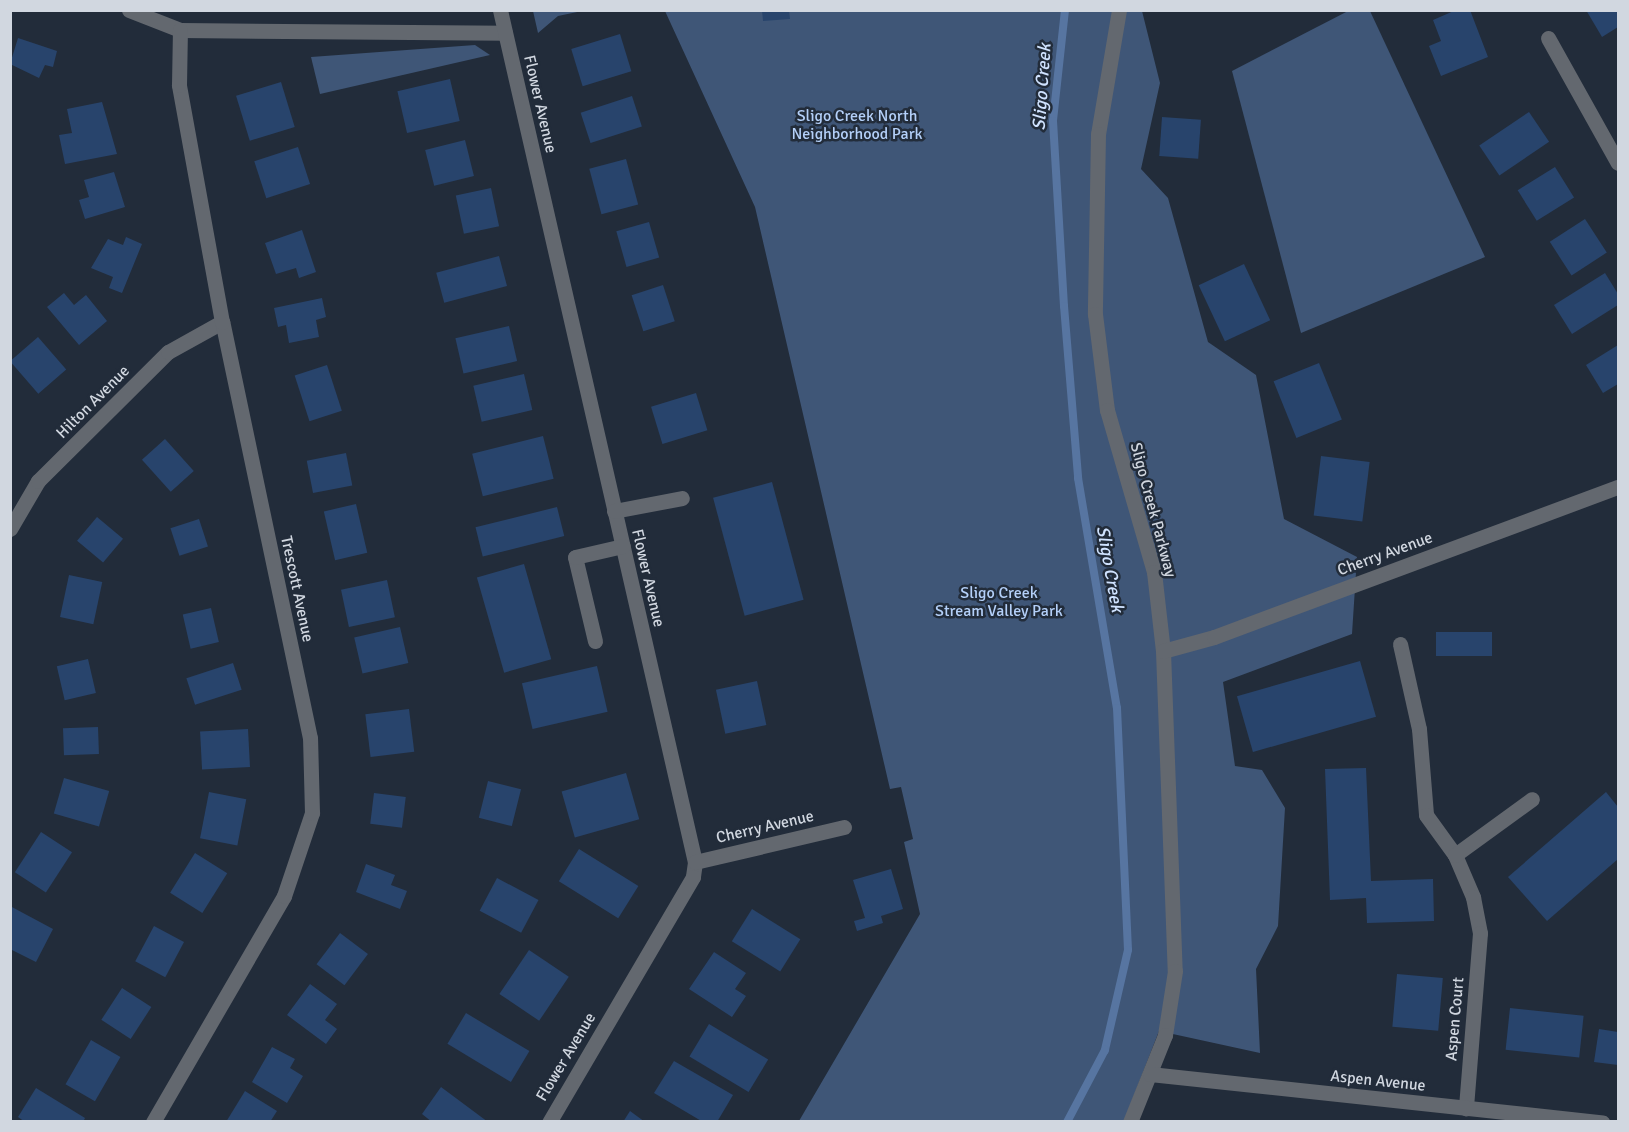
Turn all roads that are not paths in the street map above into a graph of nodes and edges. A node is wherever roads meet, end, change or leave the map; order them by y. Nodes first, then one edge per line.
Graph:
1 (129, 10) edge
2 (500, 10) edge
3 (1119, 10) edge
4 (180, 30) junction
5 (505, 33) junction
6 (1548, 38) dead end
7 (1618, 163) edge
8 (222, 322) junction
9 (1618, 487) edge
10 (682, 498) dead end
11 (614, 511) junction
12 (10, 529) edge
13 (623, 546) junction
14 (595, 641) dead end
15 (1400, 644) dead end
16 (1163, 651) junction
17 (1532, 799) dead end
18 (844, 827) dead end
19 (1455, 855) junction
20 (695, 862) junction
21 (1150, 1074) junction
22 (1466, 1108) junction
23 (153, 1122) edge
24 (549, 1122) edge
25 (1130, 1122) edge
26 (1602, 1122) edge

1 - 4 street
2 - 5 street, Flower Avenue
3 - 16 street, Sligo Creek Parkway
4 - 5 street
4 - 8 street, Trescott Avenue
5 - 11 street, Flower Avenue
6 - 7 street
8 - 12 street, Hilton Avenue
8 - 23 street, Trescott Avenue
9 - 16 street, Cherry Avenue
10 - 11 street
11 - 13 street, Flower Avenue
13 - 14 street
13 - 20 street, Flower Avenue
15 - 19 street, Aspen Court
16 - 21 street, Sligo Creek Parkway
17 - 19 street
18 - 20 street, Cherry Avenue
19 - 22 street, Aspen Court
20 - 24 street, Flower Avenue
21 - 22 street, Aspen Avenue
21 - 25 street, Sligo Creek Parkway
22 - 26 street, Aspen Avenue

